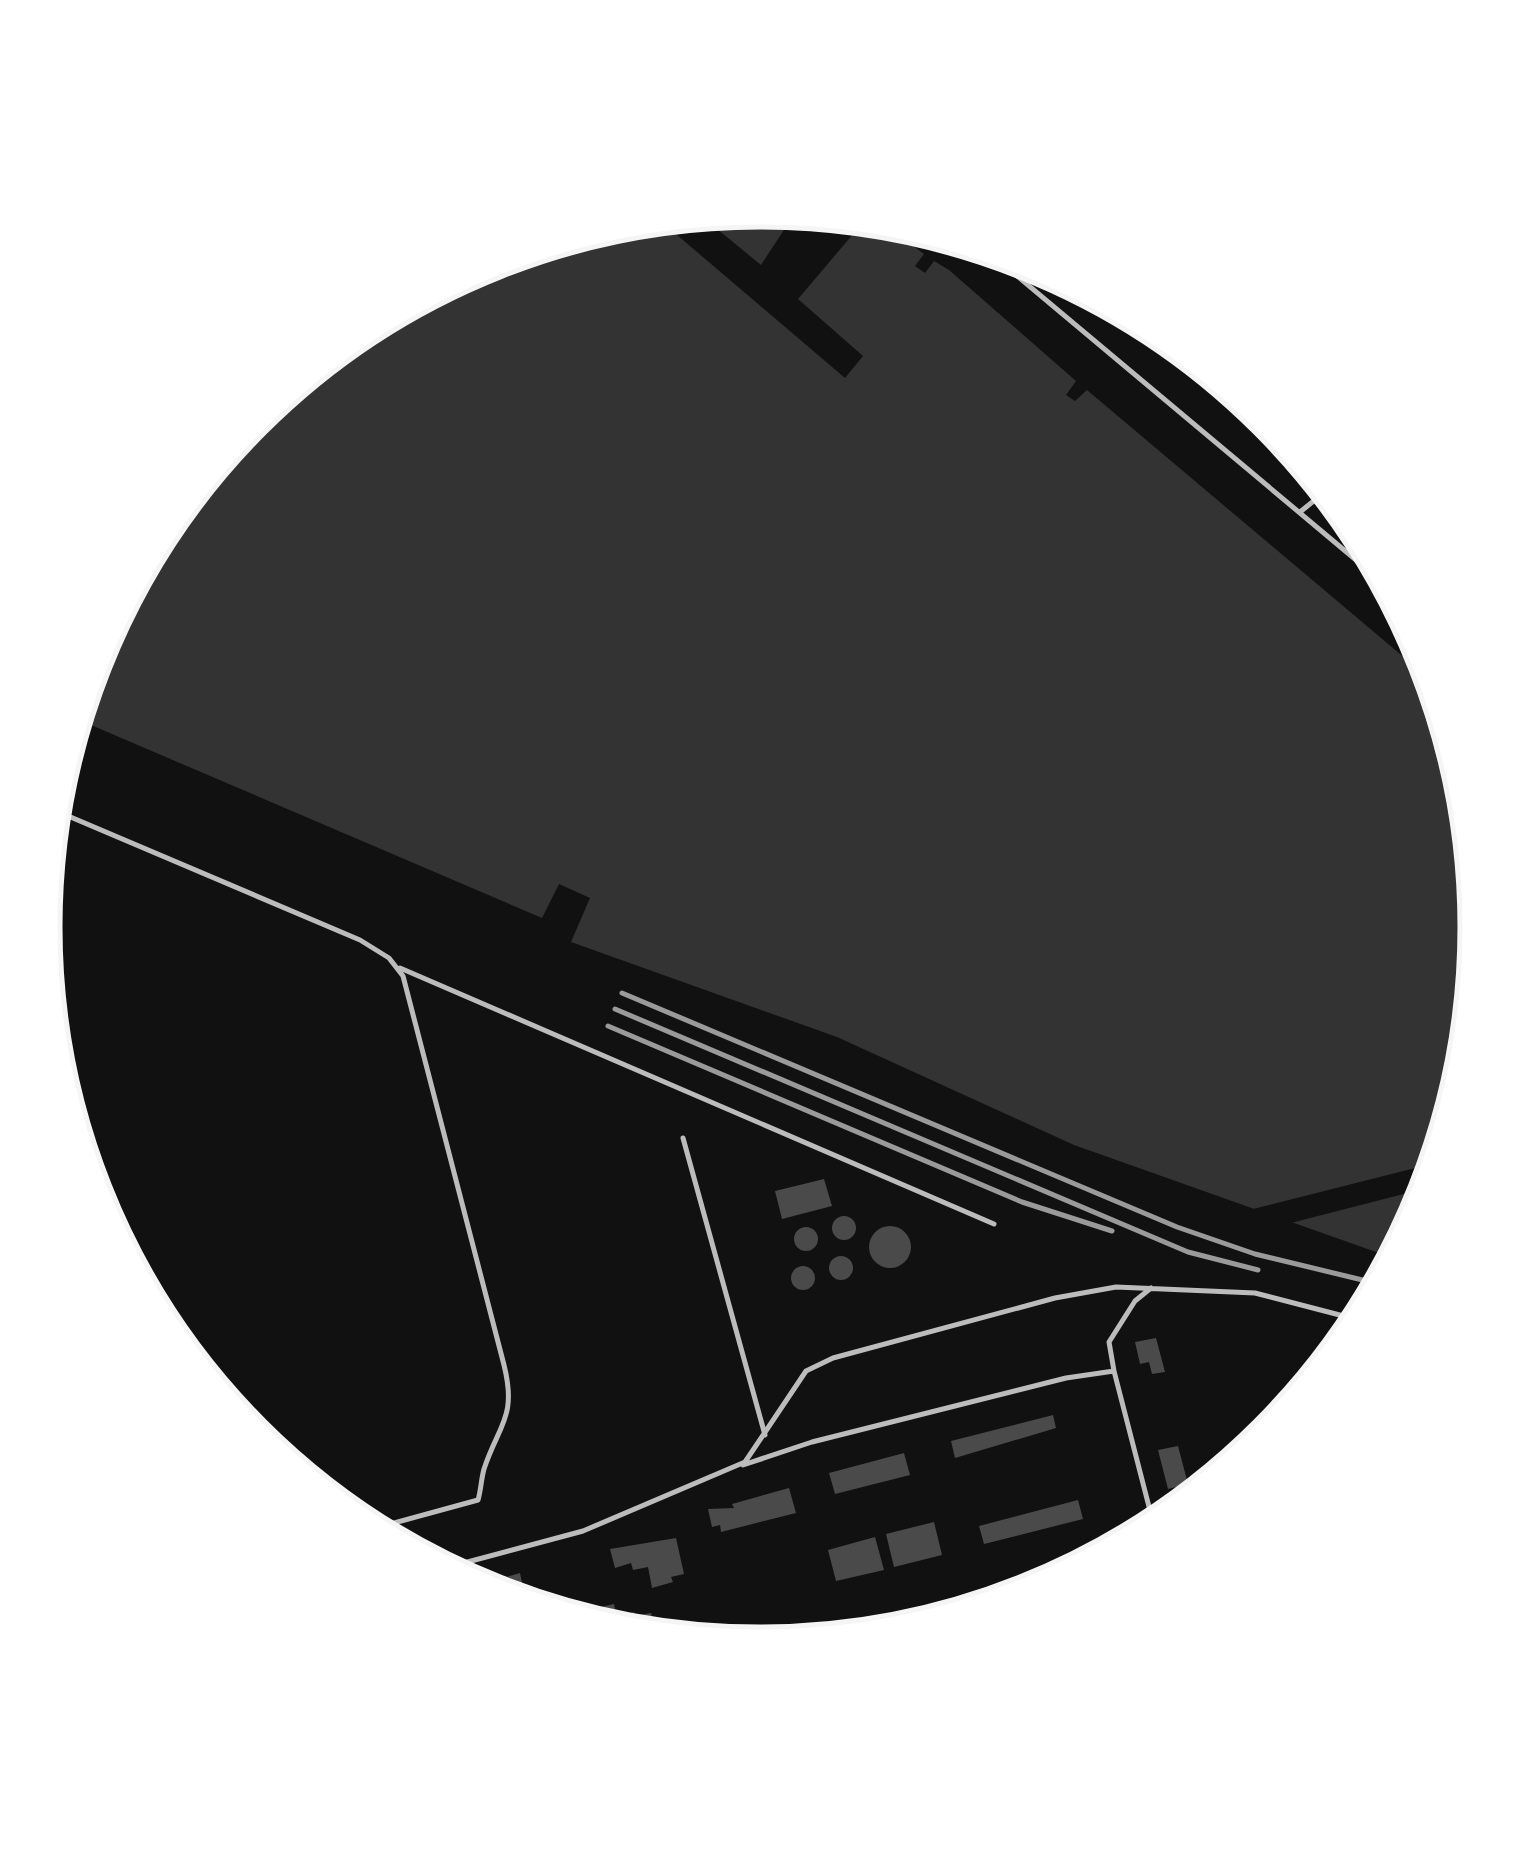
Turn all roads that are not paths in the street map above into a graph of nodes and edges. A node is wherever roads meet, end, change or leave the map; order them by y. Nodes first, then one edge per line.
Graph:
1 (1017, 276) edge
2 (1314, 500) edge
3 (1300, 512) junction
4 (1355, 558) edge
5 (69, 816) edge
6 (398, 967) junction
7 (683, 1138) dead end
8 (994, 1224) dead end
9 (1153, 1287) junction
10 (1342, 1316) edge
11 (1114, 1371) junction
12 (765, 1436) junction
13 (731, 1469) junction
14 (1150, 1509) edge
15 (394, 1523) edge
16 (466, 1562) edge

1 - 3 lane
2 - 3 lane
3 - 4 lane
5 - 6 lane
6 - 8 lane
6 - 15 lane
7 - 12 lane
9 - 10 lane
9 - 11 lane
9 - 12 lane
11 - 13 lane
11 - 14 lane
12 - 13 lane
13 - 16 lane

